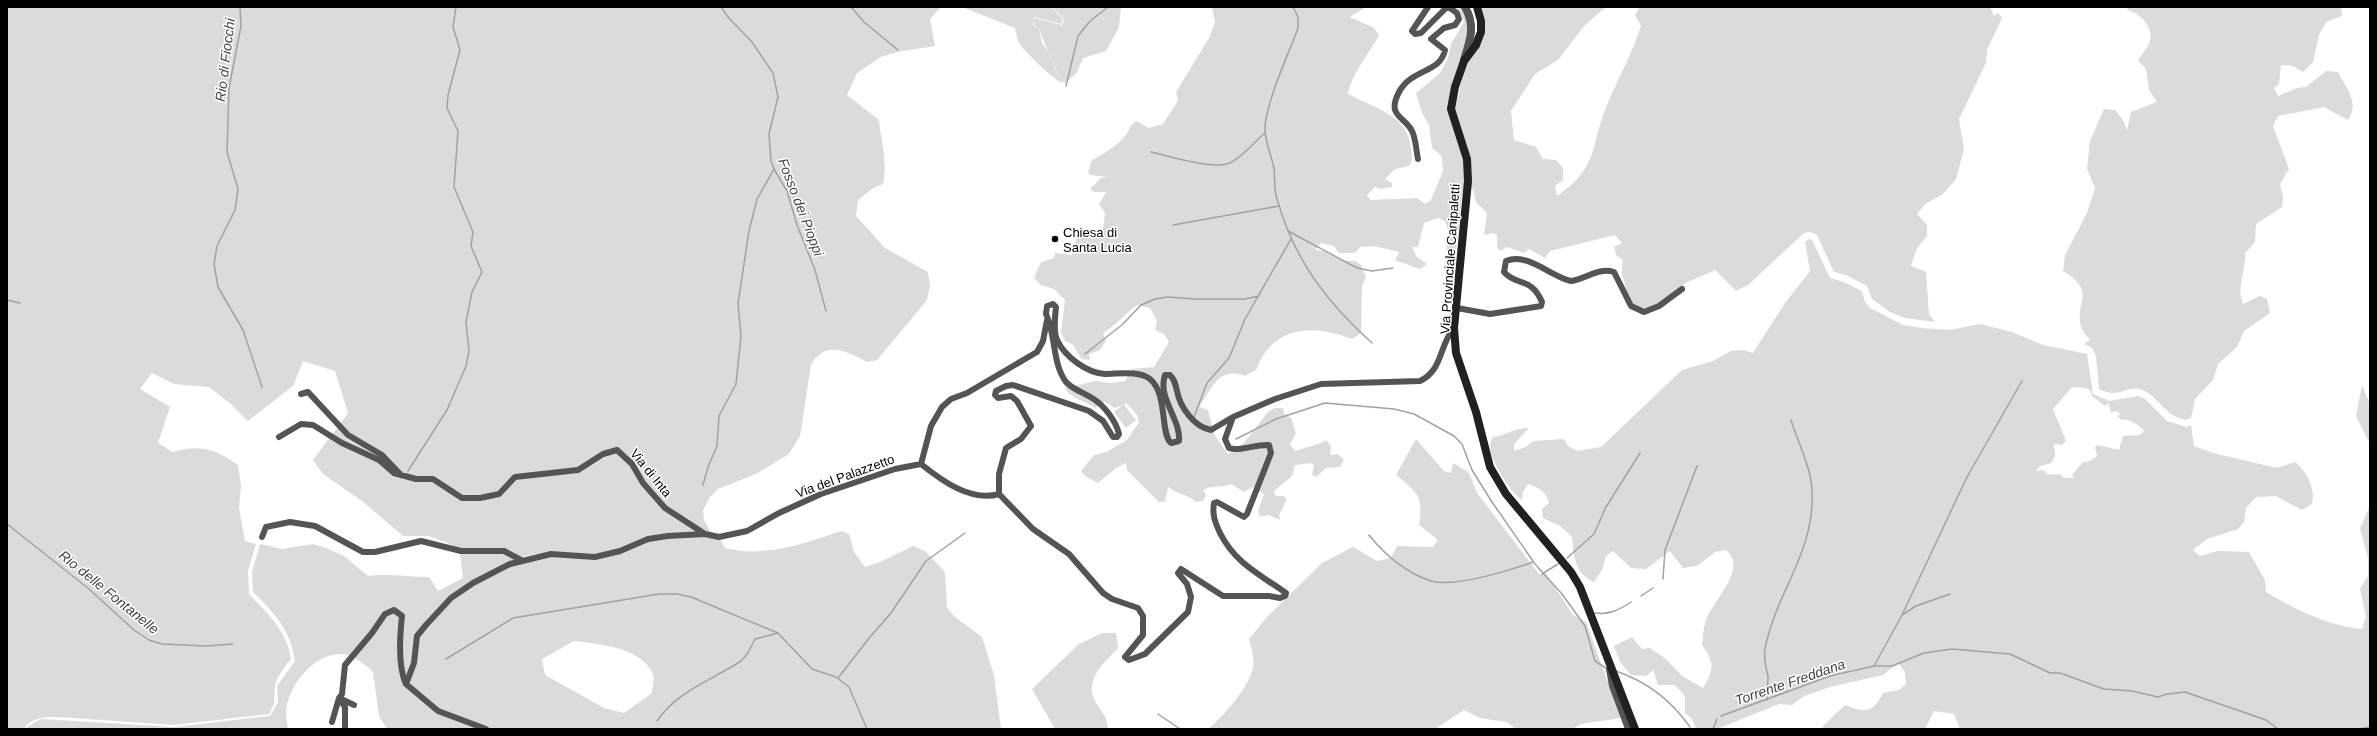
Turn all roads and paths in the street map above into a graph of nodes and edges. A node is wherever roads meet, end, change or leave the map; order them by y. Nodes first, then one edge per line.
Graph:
1 (1428, 7) edge
2 (1465, 7) edge
3 (1477, 7) edge
4 (1464, 61) junction
5 (1418, 159) dead end
6 (1682, 290) dead end
7 (1457, 308) junction
8 (1048, 318) junction
9 (1454, 328) junction
10 (301, 394) dead end
11 (1233, 417) junction
12 (279, 437) dead end
13 (921, 464) junction
14 (401, 475) junction
15 (999, 494) junction
16 (705, 534) junction
17 (262, 536) dead end
18 (521, 560) junction
19 (1609, 664) junction
20 (406, 684) junction
21 (339, 698) junction
22 (354, 705) dead end
23 (332, 722) dead end
24 (345, 729) edge
25 (486, 729) edge
26 (1628, 729) edge
27 (1635, 729) edge

1 - 5 street
2 - 4 street
3 - 4 main road, Via Provinciale Canipaletti
4 - 7 main road, Via Provinciale Canipaletti
6 - 7 street
7 - 9 main road, Via Provinciale Canipaletti
8 - 11 street
8 - 13 street
8 - 15 street
9 - 11 street
9 - 19 main road, Via Provinciale Canipaletti
10 - 14 street
11 - 15 street
12 - 14 street, Via di Inta
13 - 15 street
13 - 16 street, Via del Palazzetto
14 - 16 street, Via di Inta
16 - 18 street, Via del Palazzetto
17 - 18 street
18 - 20 street, Via del Palazzetto
19 - 26 street
19 - 27 main road, Via Provinciale Canipaletti
20 - 21 street
20 - 25 street
21 - 22 street
21 - 23 street
21 - 24 street

